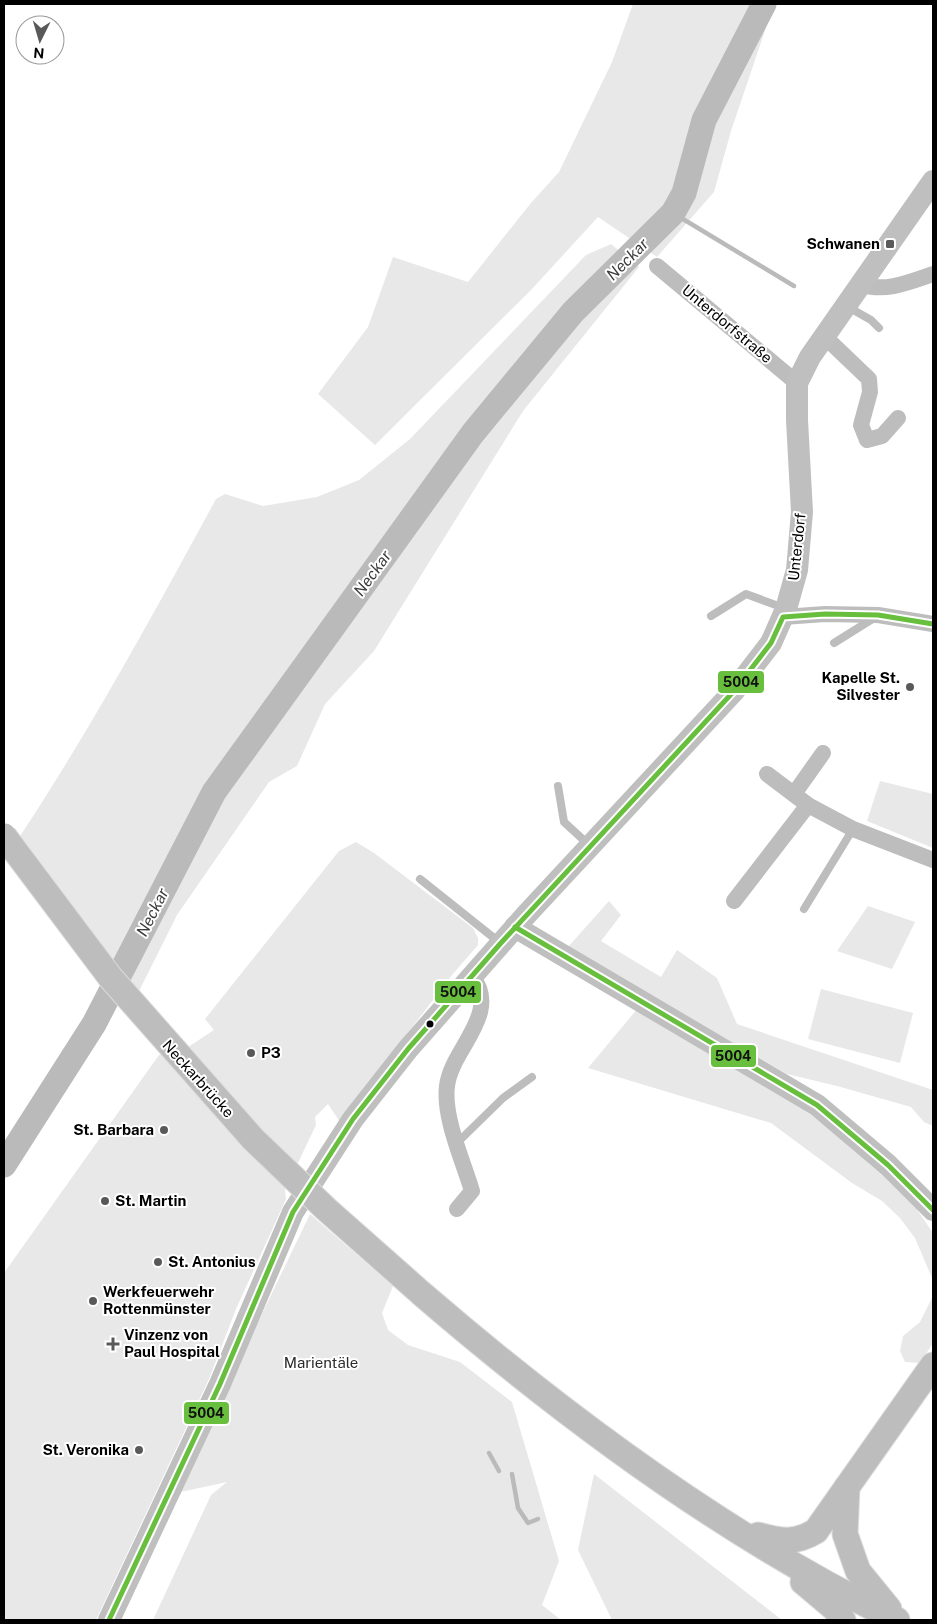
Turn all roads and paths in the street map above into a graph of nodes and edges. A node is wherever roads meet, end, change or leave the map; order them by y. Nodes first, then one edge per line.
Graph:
1 (933, 181) edge
2 (657, 266) dead end
3 (933, 274) edge
4 (860, 284) junction
5 (845, 306) junction
6 (880, 328) dead end
7 (824, 336) junction
8 (797, 383) junction
9 (898, 418) dead end
10 (784, 613) junction
11 (878, 615) junction
12 (711, 616) dead end
13 (933, 624) edge
14 (834, 643) dead end
15 (823, 753) dead end
16 (767, 774) dead end
17 (558, 786) dead end
18 (794, 794) junction
19 (808, 805) junction
20 (853, 829) junction
21 (4, 836) edge
22 (590, 845) junction
23 (933, 860) edge
24 (420, 879) dead end
25 (734, 901) dead end
26 (804, 909) dead end
27 (515, 927) junction
28 (500, 944) junction
29 (472, 976) junction
30 (532, 1077) dead end
31 (457, 1143) junction
32 (457, 1209) dead end
33 (933, 1210) edge
34 (933, 1365) edge
35 (847, 1487) junction
36 (734, 1528) junction
37 (789, 1561) junction
38 (895, 1619) edge
39 (109, 1620) edge
40 (843, 1620) edge

1 - 4 street, Unterdorf
2 - 8 street, Unterdorfstraße
3 - 4 street
4 - 5 street, Unterdorf
5 - 6 lane
5 - 7 street, Unterdorf
7 - 8 street, Unterdorf
7 - 9 street
8 - 10 street, Unterdorf
10 - 11 street
10 - 12 lane
10 - 22 street, Unterdorf
11 - 13 street
11 - 14 lane
15 - 18 street
16 - 18 street
17 - 22 lane
18 - 19 street
19 - 20 street
19 - 25 street
20 - 23 street
20 - 26 lane
21 - 36 main road, Neckarbrücke, bridge
22 - 27 street, Unterdorf
24 - 28 lane
27 - 28 street, Unterdorf
27 - 33 street
28 - 29 street, Unterdorf
29 - 31 street
29 - 39 street, Unterdorf
30 - 31 lane
31 - 32 street
34 - 35 main road
35 - 36 main road
35 - 38 main road
36 - 37 main road
37 - 38 main road
37 - 40 main road

